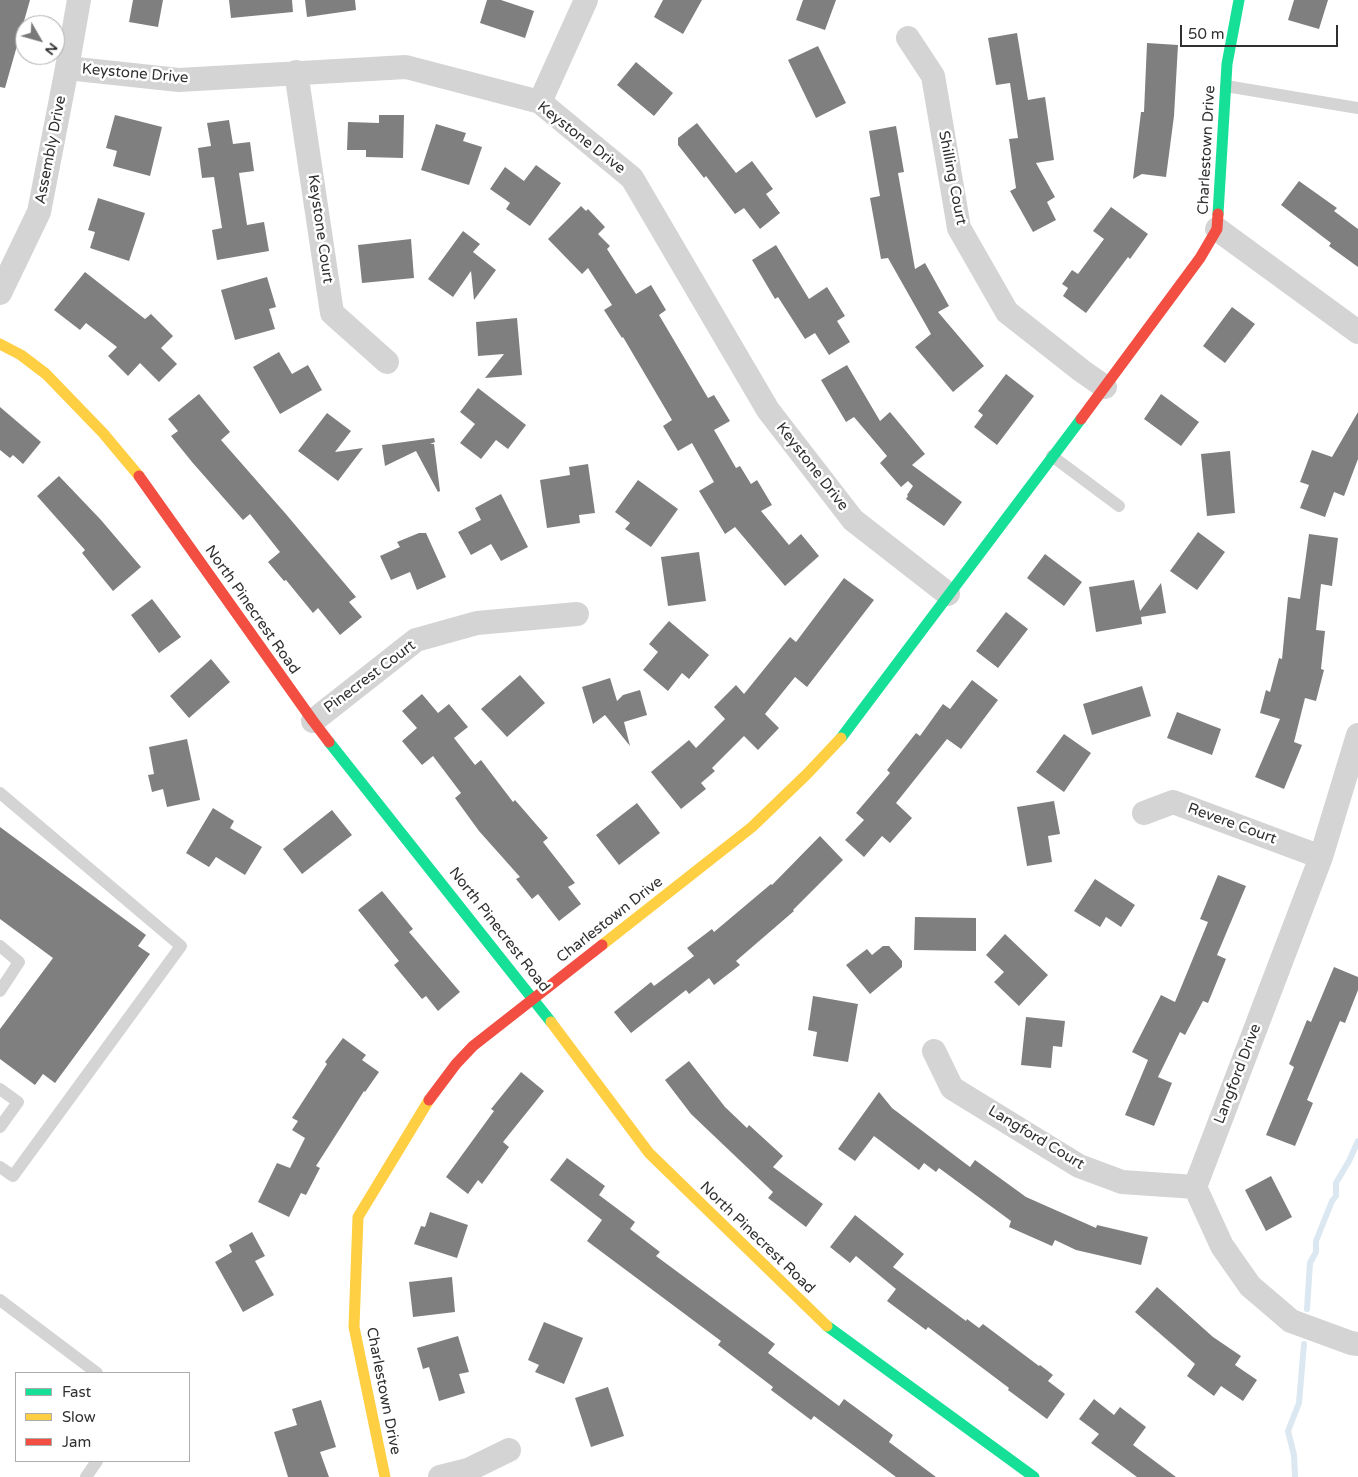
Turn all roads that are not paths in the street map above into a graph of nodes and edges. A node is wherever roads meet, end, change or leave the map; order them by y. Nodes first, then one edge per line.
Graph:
1 (79, 0) edge
2 (586, 0) edge
3 (1239, 0) edge
4 (908, 38) dead end
5 (67, 68) junction
6 (296, 72) junction
7 (1226, 86) junction
8 (540, 102) junction
9 (1358, 108) edge
10 (1217, 229) junction
11 (0, 293) edge
12 (1358, 332) edge
13 (0, 344) edge
14 (387, 362) dead end
15 (1105, 387) junction
16 (1052, 456) junction
17 (1118, 506) dead end
18 (948, 594) junction
19 (577, 614) dead end
20 (313, 721) junction
21 (1358, 735) edge
22 (0, 793) edge
23 (1144, 813) dead end
24 (1321, 857) junction
25 (0, 946) edge
26 (0, 991) edge
27 (534, 999) junction
28 (934, 1051) dead end
29 (0, 1089) edge
30 (0, 1127) edge
31 (0, 1167) edge
32 (1195, 1188) junction
33 (0, 1300) edge
34 (1358, 1344) edge
35 (96, 1372) edge
36 (509, 1450) dead end
37 (96, 1462) edge
38 (86, 1477) edge
39 (385, 1477) edge
40 (440, 1477) edge
41 (1034, 1477) edge

1 - 5 street, Assembly Drive
2 - 8 street
3 - 7 street, Charlestown Drive
4 - 15 street, Shilling Court
5 - 6 street, Keystone Drive
5 - 11 street, Assembly Drive
6 - 8 street, Keystone Drive
6 - 14 street, Keystone Court
7 - 9 lane
7 - 10 street, Charlestown Drive
8 - 18 street, Keystone Drive
10 - 12 street
10 - 15 street, Charlestown Drive
13 - 20 street, North Pinecrest Road
15 - 16 street, Charlestown Drive
16 - 17 lane
16 - 18 street, Charlestown Drive
18 - 27 street, Charlestown Drive
19 - 20 street, Pinecrest Court
20 - 27 street, North Pinecrest Road
21 - 24 street, Langford Drive
22 - 31 lane
23 - 24 street, Revere Court
24 - 32 street, Langford Drive
25 - 26 lane
27 - 39 street, Charlestown Drive
27 - 41 street, North Pinecrest Road
28 - 32 street, Langford Court
29 - 30 lane
32 - 34 street
33 - 35 lane
36 - 40 street
37 - 38 lane

